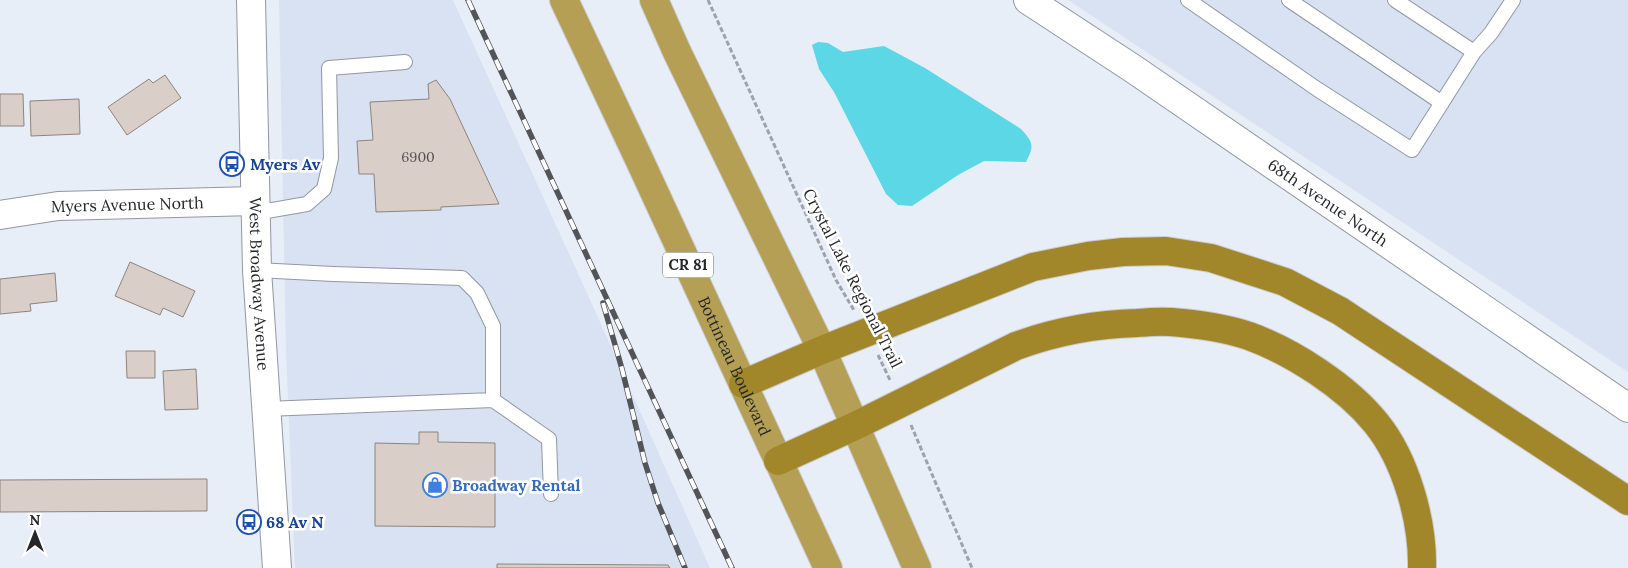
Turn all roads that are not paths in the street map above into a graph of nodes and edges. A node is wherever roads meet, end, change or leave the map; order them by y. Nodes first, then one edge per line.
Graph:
1 (251, 0) edge
2 (564, 0) edge
3 (654, 0) edge
4 (1028, 0) edge
5 (1188, 0) edge
6 (1290, 0) edge
7 (1395, 0) edge
8 (1513, 0) edge
9 (1474, 52) junction
10 (405, 62) dead end
11 (1442, 103) junction
12 (255, 207) junction
13 (0, 215) edge
14 (257, 270) junction
15 (822, 350) junction
16 (743, 384) junction
17 (493, 400) junction
18 (1628, 408) edge
19 (266, 409) junction
20 (855, 426) junction
21 (778, 461) junction
22 (551, 494) dead end
23 (1628, 501) edge
24 (277, 568) edge
25 (828, 568) edge
26 (917, 568) edge
27 (1422, 568) edge

1 - 12 street, West Broadway Avenue
2 - 16 highway, Bottineau Boulevard / CR 81
3 - 15 highway
4 - 18 street, 68th Avenue North
5 - 11 lane
6 - 11 lane
7 - 9 lane
8 - 9 lane
9 - 11 lane
10 - 12 lane
12 - 13 street, Myers Avenue North
12 - 14 street, West Broadway Avenue
14 - 17 lane
14 - 19 street, West Broadway Avenue
15 - 16 highway
15 - 20 highway
15 - 23 highway
16 - 21 highway, Bottineau Boulevard / CR 81
17 - 19 lane
17 - 22 lane
19 - 24 street, West Broadway Avenue
20 - 21 highway
20 - 26 highway
20 - 27 highway
21 - 25 highway, Bottineau Boulevard / CR 81

